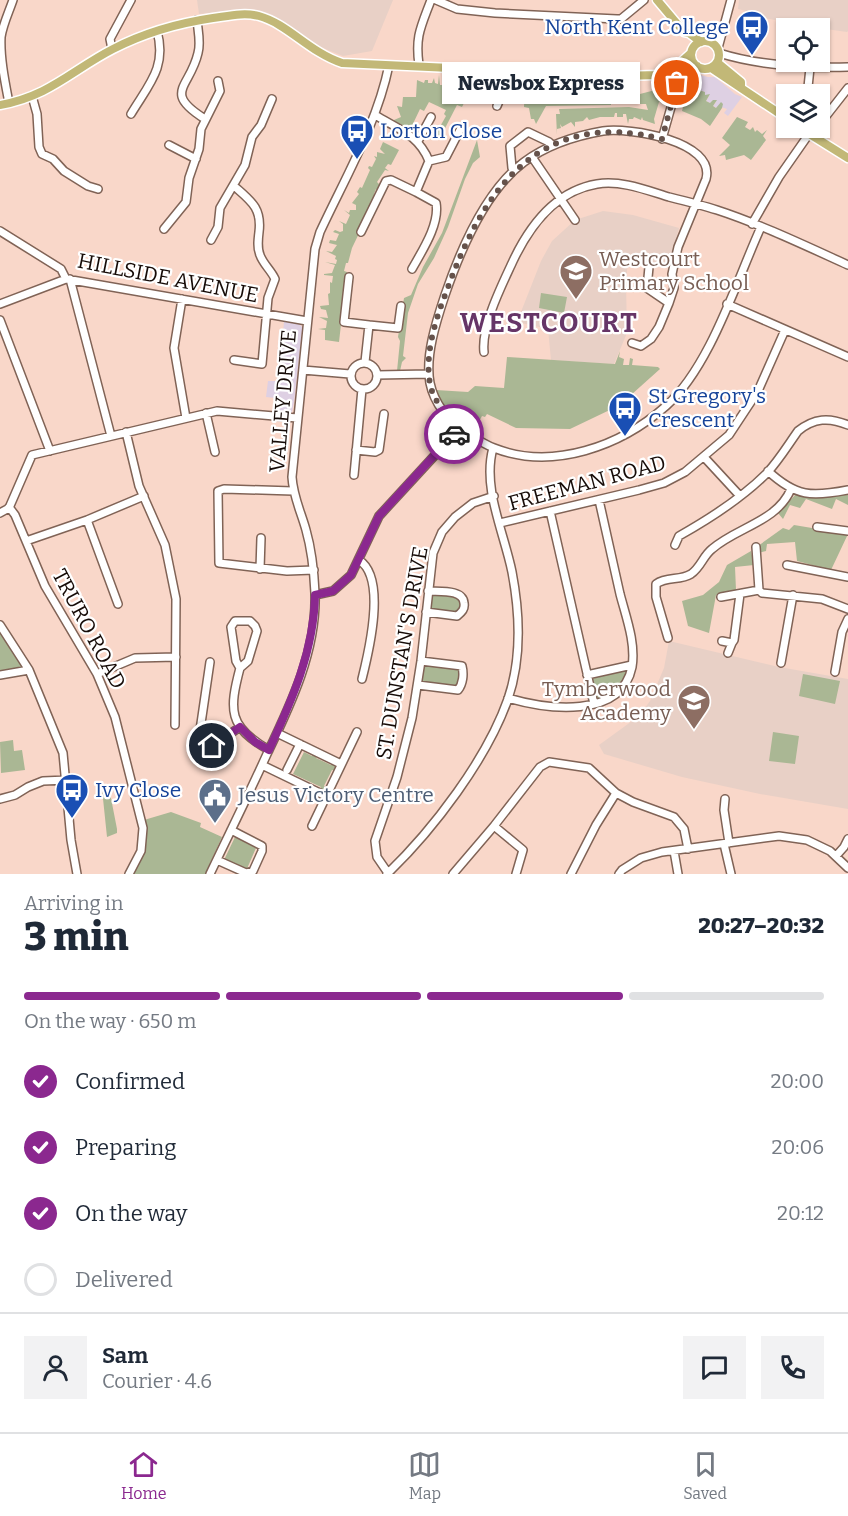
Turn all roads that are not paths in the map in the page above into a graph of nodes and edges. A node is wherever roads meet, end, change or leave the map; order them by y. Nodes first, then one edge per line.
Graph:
1 (13, 0) edge
2 (131, 0) edge
3 (433, 0) edge
4 (644, 0) edge
5 (731, 0) edge
6 (659, 1) edge
7 (197, 20) junction
8 (157, 31) junction
9 (684, 32) junction
10 (722, 34) junction
11 (704, 42) junction
12 (112, 49) junction
13 (690, 53) junction
14 (733, 58) junction
15 (717, 59) junction
16 (776, 64) edge
17 (389, 65) junction
18 (419, 65) junction
19 (697, 66) junction
20 (830, 67) edge
21 (848, 67) edge
22 (673, 69) junction
23 (512, 70) junction
24 (726, 70) junction
25 (218, 81) dead end
26 (741, 87) junction
27 (848, 88) edge
28 (32, 96) junction
29 (272, 99) dead end
30 (4, 104) edge
31 (496, 106) dead end
32 (830, 110) edge
33 (776, 111) edge
34 (131, 114) dead end
35 (375, 116) junction
36 (432, 117) dead end
37 (205, 119) junction
38 (461, 128) dead end
39 (808, 138) edge
40 (824, 138) edge
41 (662, 139) junction
42 (418, 141) junction
43 (552, 145) junction
44 (172, 150) dead end
45 (532, 157) junction
46 (848, 158) edge
47 (196, 159) junction
48 (429, 161) junction
49 (514, 170) junction
50 (234, 186) junction
51 (98, 189) dead end
52 (416, 192) junction
53 (560, 199) junction
54 (695, 204) junction
55 (575, 220) dead end
56 (752, 224) junction
57 (169, 227) dead end
58 (761, 227) junction
59 (0, 231) edge
60 (361, 232) dead end
61 (210, 242) dead end
62 (848, 265) edge
63 (649, 267) dead end
64 (412, 269) dead end
65 (349, 277) dead end
66 (68, 279) junction
67 (182, 299) junction
68 (669, 303) junction
69 (0, 304) edge
70 (728, 304) junction
71 (401, 306) dead end
72 (267, 314) junction
73 (0, 320) edge
74 (307, 321) junction
75 (369, 325) junction
76 (785, 330) junction
77 (632, 343) dead end
78 (484, 352) dead end
79 (848, 357) edge
80 (234, 360) dead end
81 (365, 362) junction
82 (303, 370) junction
83 (351, 374) junction
84 (429, 374) junction
85 (377, 375) junction
86 (362, 389) junction
87 (206, 413) junction
88 (186, 418) junction
89 (297, 418) junction
90 (381, 419) dead end
91 (848, 425) edge
92 (459, 429) junction
93 (126, 432) junction
94 (111, 436) junction
95 (493, 448) junction
96 (356, 450) junction
97 (50, 451) junction
98 (215, 454) dead end
99 (704, 457) junction
100 (356, 471) dead end
101 (768, 471) junction
102 (791, 489) junction
103 (848, 490) edge
104 (293, 491) junction
105 (144, 496) junction
106 (494, 496) junction
107 (740, 496) junction
108 (599, 500) junction
109 (9, 507) junction
110 (550, 511) junction
111 (0, 513) edge
112 (87, 520) junction
113 (500, 523) junction
114 (816, 527) dead end
115 (848, 531) edge
116 (261, 538) dead end
117 (26, 541) junction
118 (675, 545) dead end
119 (756, 547) dead end
120 (359, 560) junction
121 (787, 565) dead end
122 (260, 569) junction
123 (314, 570) junction
124 (848, 577) edge
125 (759, 590) junction
126 (428, 591) junction
127 (740, 594) junction
128 (315, 595) junction
129 (793, 595) junction
130 (721, 597) dead end
131 (118, 604) dead end
132 (848, 609) edge
133 (426, 612) junction
134 (848, 619) edge
135 (0, 625) edge
136 (669, 634) dead end
137 (722, 641) dead end
138 (844, 641) edge
139 (732, 643) junction
140 (728, 653) dead end
141 (176, 657) junction
142 (421, 661) junction
143 (210, 662) dead end
144 (781, 663) dead end
145 (632, 665) junction
146 (240, 668) junction
147 (29, 670) junction
148 (835, 672) dead end
149 (97, 674) junction
150 (0, 675) edge
151 (587, 675) junction
152 (362, 679) dead end
153 (417, 686) junction
154 (508, 698) junction
155 (594, 704) junction
156 (175, 726) dead end
157 (240, 727) junction
158 (357, 732) dead end
159 (277, 733) junction
160 (300, 744) junction
161 (269, 750) junction
162 (341, 764) junction
163 (262, 765) junction
164 (287, 770) dead end
165 (67, 780) junction
166 (616, 793) junction
167 (326, 796) junction
168 (0, 799) edge
169 (725, 799) dead end
170 (312, 826) dead end
171 (494, 826) junction
172 (231, 830) junction
173 (848, 839) edge
174 (727, 843) junction
175 (688, 849) junction
176 (674, 851) junction
177 (836, 856) junction
178 (217, 860) junction
179 (848, 868) edge
180 (391, 873) edge
181 (78, 874) edge
182 (129, 874) edge
183 (210, 874) edge
184 (453, 874) edge
185 (516, 874) edge
186 (572, 874) edge
187 (619, 874) edge
188 (678, 874) edge
189 (731, 874) edge

1 - 30 street
2 - 12 street
3 - 4 street
3 - 18 street
5 - 10 street
6 - 9 main road
7 - 8 main road
7 - 17 main road
7 - 37 street
8 - 12 main road
8 - 34 street
9 - 11 main road
9 - 13 main road
10 - 11 street
10 - 15 street
11 - 13 main road
11 - 15 main road
12 - 28 main road
13 - 19 main road
13 - 22 main road
14 - 15 street
14 - 16 street
14 - 24 street
15 - 19 main road
15 - 24 main road
15 - 26 main road
17 - 18 main road
17 - 35 street, VALLEY DRIVE
18 - 23 main road
19 - 22 main road
20 - 21 street
22 - 23 main road
22 - 41 street
23 - 31 street
24 - 26 main road
25 - 37 street
26 - 33 main road
27 - 32 street
28 - 30 main road
28 - 51 street
29 - 50 street
35 - 42 street
35 - 74 street, VALLEY DRIVE
36 - 42 street
37 - 47 street
38 - 48 street
39 - 56 street
40 - 46 main road
41 - 43 street
41 - 54 street
42 - 48 street
43 - 45 street
43 - 49 street
44 - 47 street
45 - 49 street
45 - 53 street
47 - 57 street
48 - 52 street
49 - 84 street
50 - 61 street
50 - 72 street
52 - 60 street
52 - 64 street
53 - 54 street
53 - 55 street
53 - 78 street
54 - 56 street
54 - 68 street
56 - 58 street
58 - 62 street
58 - 70 street
59 - 66 street, HILLSIDE AVENUE
63 - 68 street
65 - 75 street
66 - 67 street, HILLSIDE AVENUE
66 - 69 street
66 - 94 street
67 - 72 street, HILLSIDE AVENUE
67 - 88 street
68 - 77 street
70 - 76 street
70 - 95 street
71 - 75 street
72 - 74 street, HILLSIDE AVENUE
72 - 80 street
73 - 97 street
74 - 82 street, VALLEY DRIVE
75 - 81 street
76 - 79 street
76 - 99 street, FREEMAN ROAD
81 - 83 street
81 - 85 street
82 - 83 street
82 - 89 street, VALLEY DRIVE
83 - 86 street
84 - 85 street
84 - 92 street
85 - 86 street
86 - 96 street
87 - 88 street
87 - 89 street
87 - 98 street
88 - 93 street
89 - 104 street, VALLEY DRIVE
90 - 96 street
91 - 101 street
92 - 95 street
92 - 120 street
93 - 94 street
93 - 105 street
94 - 97 street
95 - 106 street
96 - 100 street
97 - 109 street
99 - 107 street
99 - 108 street, FREEMAN ROAD
101 - 102 street
101 - 107 street
102 - 103 street
102 - 136 street
104 - 122 street
104 - 123 street, VALLEY DRIVE
105 - 112 street
105 - 141 street
106 - 113 street
106 - 126 street, ST. DUNSTAN'S DRIVE
107 - 118 street
108 - 110 street, FREEMAN ROAD
108 - 145 street
109 - 111 street
109 - 117 street, TRURO ROAD
110 - 113 street, FREEMAN ROAD
110 - 151 street
112 - 117 street
112 - 131 street
113 - 154 street
114 - 115 street
116 - 122 street
117 - 149 street, TRURO ROAD
119 - 125 street
120 - 128 street
120 - 152 street
121 - 124 street
122 - 123 street
123 - 128 street, VALLEY DRIVE
125 - 127 street
125 - 129 street
126 - 133 street, ST. DUNSTAN'S DRIVE
126 - 133 street
127 - 130 street
127 - 139 street
128 - 159 street, VALLEY DRIVE
129 - 132 street
129 - 144 street
133 - 142 street, ST. DUNSTAN'S DRIVE
134 - 138 street
135 - 147 street
137 - 139 street
138 - 148 street
139 - 140 street
141 - 149 street
141 - 156 street
142 - 153 street, ST. DUNSTAN'S DRIVE
142 - 153 street
143 - 157 street
145 - 151 street
145 - 155 street
146 - 146 street
146 - 157 street
147 - 150 street
147 - 165 street
149 - 182 street, TRURO ROAD
151 - 155 street
153 - 180 street, ST. DUNSTAN'S DRIVE
154 - 155 street
154 - 180 street
157 - 161 street
158 - 162 street
159 - 160 street
159 - 161 street, VALLEY DRIVE
160 - 162 street
160 - 164 street
161 - 163 street, VALLEY DRIVE
162 - 167 street
163 - 167 street
163 - 172 street, VALLEY DRIVE
165 - 168 street
165 - 181 street
166 - 171 street
166 - 175 street
166 - 186 street
167 - 170 street
169 - 174 street
171 - 184 street
171 - 185 street
172 - 178 street, VALLEY DRIVE
172 - 178 street
173 - 177 street
174 - 175 street
174 - 177 street
174 - 189 street
175 - 176 street
176 - 187 street
176 - 188 street
177 - 179 street
178 - 183 street, VALLEY DRIVE

